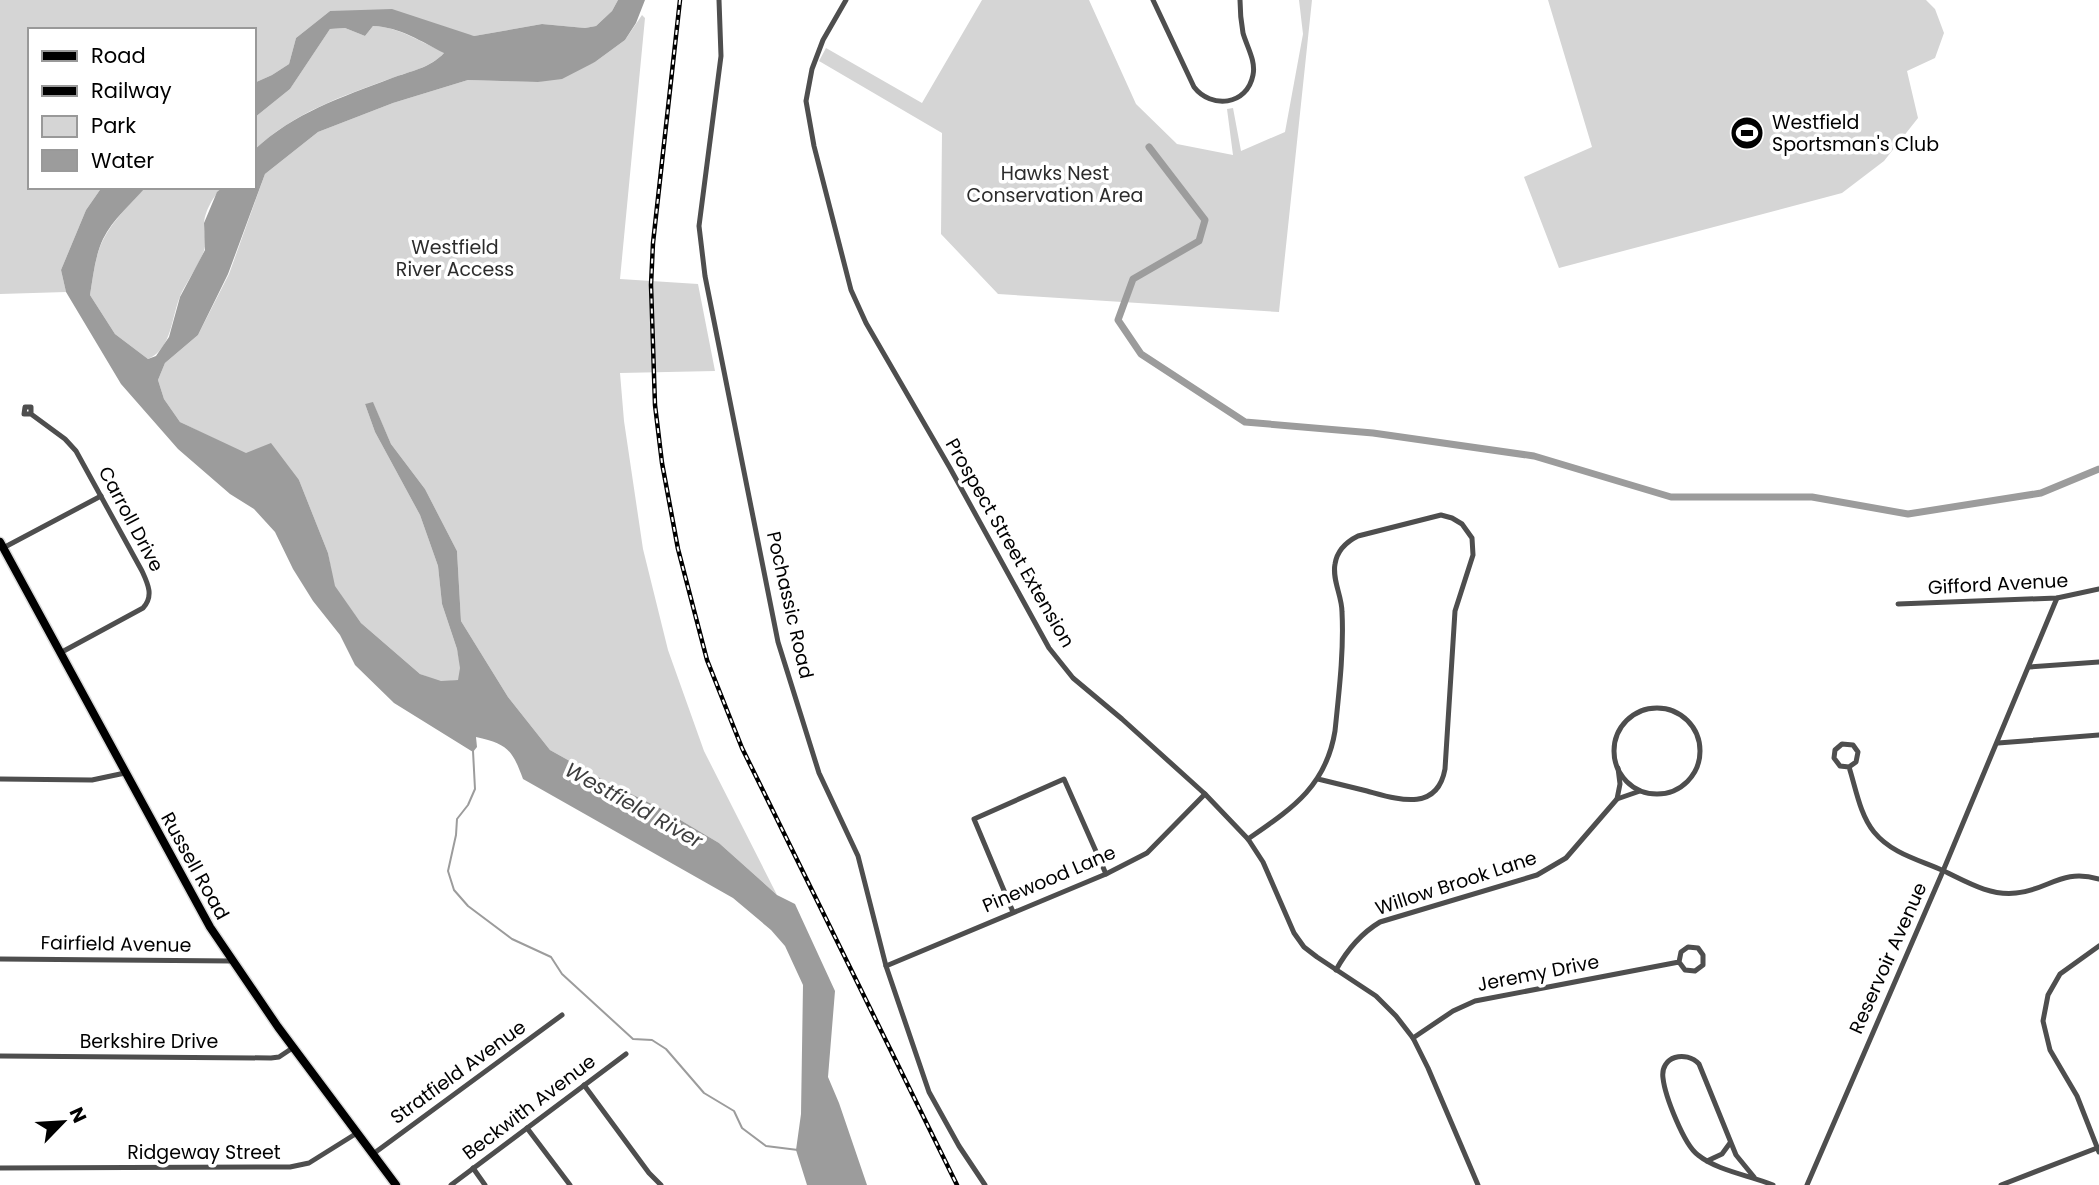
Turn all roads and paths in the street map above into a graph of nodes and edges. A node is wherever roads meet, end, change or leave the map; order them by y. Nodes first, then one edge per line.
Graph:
1 (719, 0) edge
2 (846, 0) edge
3 (1153, 0) edge
4 (1240, 0) edge
5 (31, 414) dead end
6 (101, 496) junction
7 (2, 545) edge
8 (2099, 589) edge
9 (2057, 598) junction
10 (1898, 604) dead end
11 (60, 653) junction
12 (2099, 662) edge
13 (2029, 667) junction
14 (2099, 735) edge
15 (1998, 743) junction
16 (1849, 767) junction
17 (1618, 768) junction
18 (125, 773) junction
19 (0, 779) edge
20 (1318, 779) junction
21 (1643, 791) junction
22 (1205, 794) junction
23 (1617, 799) junction
24 (1248, 839) junction
25 (1944, 871) junction
26 (1106, 873) junction
27 (2099, 879) edge
28 (1013, 912) junction
29 (2099, 946) edge
30 (0, 959) edge
31 (232, 961) junction
32 (1679, 962) junction
33 (886, 966) junction
34 (1336, 970) junction
35 (562, 1015) dead end
36 (1413, 1038) junction
37 (294, 1047) junction
38 (626, 1054) dead end
39 (0, 1056) edge
40 (584, 1085) junction
41 (527, 1128) junction
42 (357, 1133) junction
43 (1730, 1143) junction
44 (2098, 1150) edge
45 (373, 1154) junction
46 (1707, 1161) junction
47 (0, 1168) edge
48 (473, 1168) junction
49 (1754, 1177) junction
50 (396, 1185) edge
51 (451, 1185) edge
52 (485, 1185) edge
53 (570, 1185) edge
54 (661, 1185) edge
55 (985, 1185) edge
56 (1478, 1185) edge
57 (1773, 1185) edge
58 (1807, 1185) edge
59 (2001, 1185) edge

1 - 33 street, Pochassic Road
2 - 22 street, Prospect Street Extension
3 - 4 street
5 - 6 street, Carroll Drive
6 - 7 street
6 - 11 street, Carroll Drive
7 - 11 main road, Russell Road
8 - 9 street, Gifford Avenue
9 - 10 street, Gifford Avenue
9 - 13 street, Reservoir Avenue
11 - 18 main road, Russell Road
12 - 13 street
13 - 15 street, Reservoir Avenue
14 - 15 street
15 - 25 street, Reservoir Avenue
16 - 16 street
16 - 25 street
17 - 21 street
17 - 21 street
17 - 23 street
18 - 19 street
18 - 31 main road, Russell Road
20 - 20 street
20 - 24 street
21 - 23 street
22 - 24 street, Prospect Street Extension
22 - 26 street, Pinewood Lane
23 - 34 street, Willow Brook Lane
24 - 34 street, Prospect Street Extension
25 - 27 street
25 - 58 street, Reservoir Avenue
26 - 28 street, Pinewood Lane
26 - 28 street
28 - 33 street, Pinewood Lane
29 - 44 street
30 - 31 street, Fairfield Avenue
31 - 37 main road, Russell Road
32 - 32 street, Jeremy Drive
32 - 36 street, Jeremy Drive
33 - 55 street, Pochassic Road
34 - 36 street, Prospect Street Extension
35 - 45 street, Stratfield Avenue
36 - 56 street, Prospect Street Extension
37 - 39 street, Berkshire Drive
37 - 42 main road, Russell Road
38 - 40 street, Beckwith Avenue
40 - 41 street, Beckwith Avenue
40 - 54 street
41 - 48 street, Beckwith Avenue
41 - 53 street
42 - 45 main road, Russell Road
42 - 47 street, Ridgeway Street
43 - 46 street
43 - 46 street
43 - 49 street
44 - 59 street
45 - 50 main road, Russell Road
46 - 49 street
48 - 51 street, Beckwith Avenue
48 - 52 street
49 - 57 street

